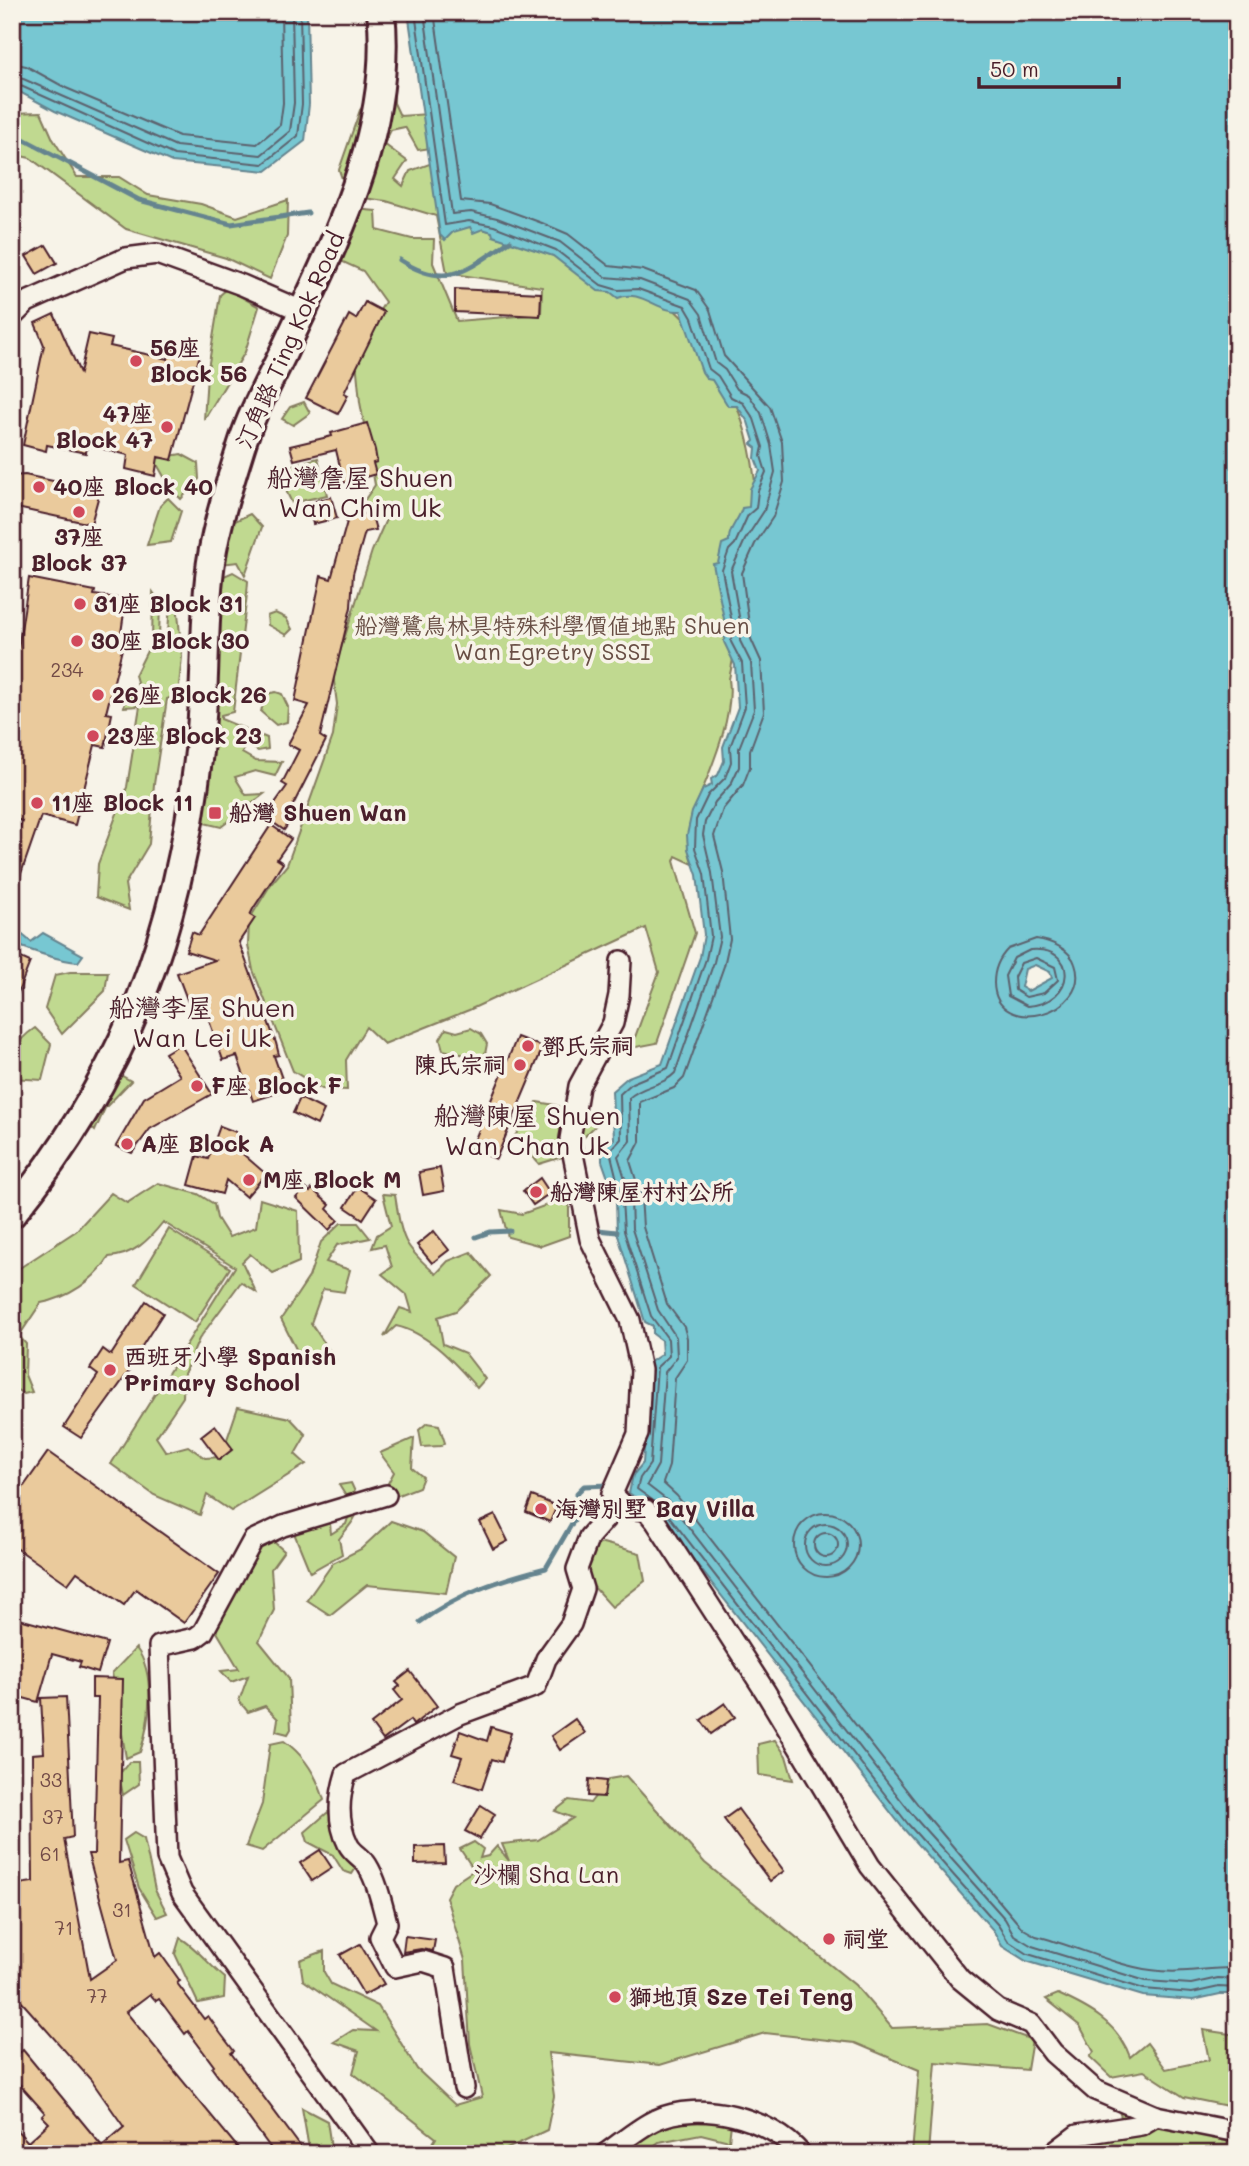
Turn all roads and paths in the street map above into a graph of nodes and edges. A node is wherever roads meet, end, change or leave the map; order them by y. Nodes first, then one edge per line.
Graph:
1 (381, 12) edge
2 (302, 311) junction
3 (12, 317) edge
4 (621, 961) dead end
5 (12, 1213) edge
6 (617, 1489) junction
7 (386, 1495) dead end
8 (464, 2088) dead end
9 (1156, 2116) junction
10 (1237, 2132) edge
11 (370, 2154) edge
12 (605, 2154) edge
13 (801, 2154) edge
14 (1052, 2154) edge

1 - 2 main road, 汀角路 Ting Kok Road
2 - 3 street
2 - 5 main road, 汀角路 Ting Kok Road
4 - 6 street
6 - 8 street
6 - 9 street
7 - 11 street
9 - 10 street
9 - 14 street
12 - 13 street

